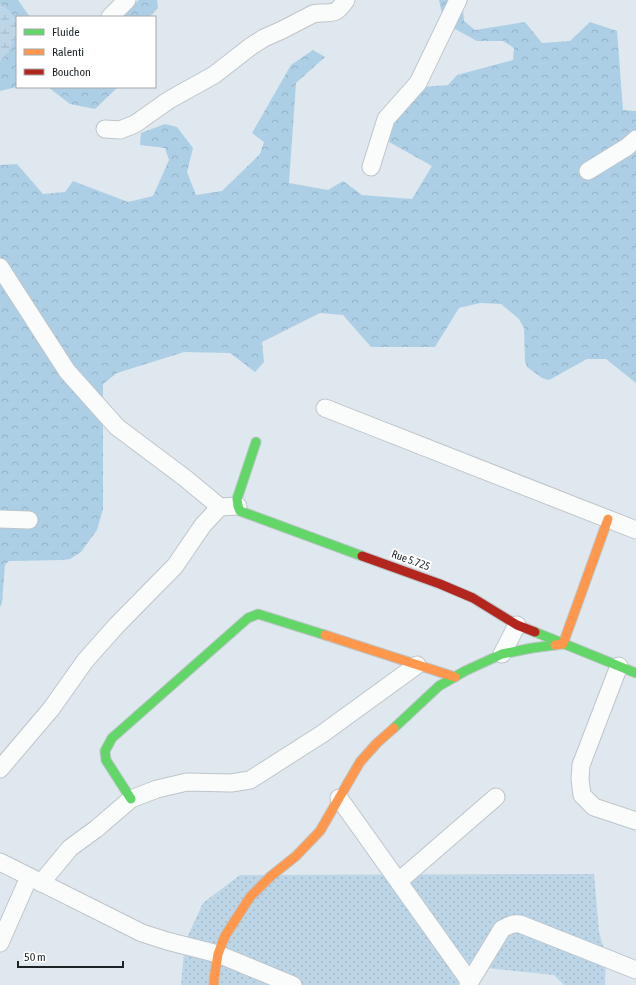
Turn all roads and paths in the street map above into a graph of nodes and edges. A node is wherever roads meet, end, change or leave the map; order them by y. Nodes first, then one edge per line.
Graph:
1 (127, 0) edge
2 (346, 0) edge
3 (458, 0) edge
4 (111, 16) edge
5 (105, 129) dead end
6 (636, 139) edge
7 (371, 167) dead end
8 (588, 171) dead end
9 (0, 267) edge
10 (325, 408) dead end
11 (256, 442) dead end
12 (238, 506) junction
13 (220, 507) junction
14 (0, 519) edge
15 (608, 519) junction
16 (29, 520) dead end
17 (636, 530) edge
18 (517, 625) junction
19 (563, 644) junction
20 (502, 654) junction
21 (417, 665) junction
22 (619, 666) junction
23 (636, 672) edge
24 (455, 677) junction
25 (0, 769) edge
26 (496, 797) dead end
27 (339, 798) junction
28 (131, 799) junction
29 (636, 821) edge
30 (0, 862) edge
31 (35, 880) junction
32 (399, 881) junction
33 (0, 943) edge
34 (218, 954) junction
35 (636, 970) edge
36 (469, 983) edge
37 (214, 985) edge
38 (293, 985) edge

1 - 4 street
2 - 5 street
3 - 7 street
6 - 8 street
9 - 13 street
10 - 15 street
11 - 12 street
12 - 13 street
12 - 18 street, Rue 5.725
13 - 25 street
14 - 16 street
15 - 17 street
15 - 19 street
18 - 19 street, Rue 5.725
18 - 20 street
19 - 20 street
19 - 22 street, Rue 5.725
20 - 24 street
21 - 24 street
21 - 28 street
21 - 28 street
22 - 23 street, Rue 5.725
22 - 29 street
24 - 27 street
26 - 32 street
27 - 32 street
27 - 34 street
28 - 31 street
30 - 31 street
31 - 33 street
31 - 34 street
32 - 36 street
34 - 37 street
34 - 38 street
35 - 36 street

